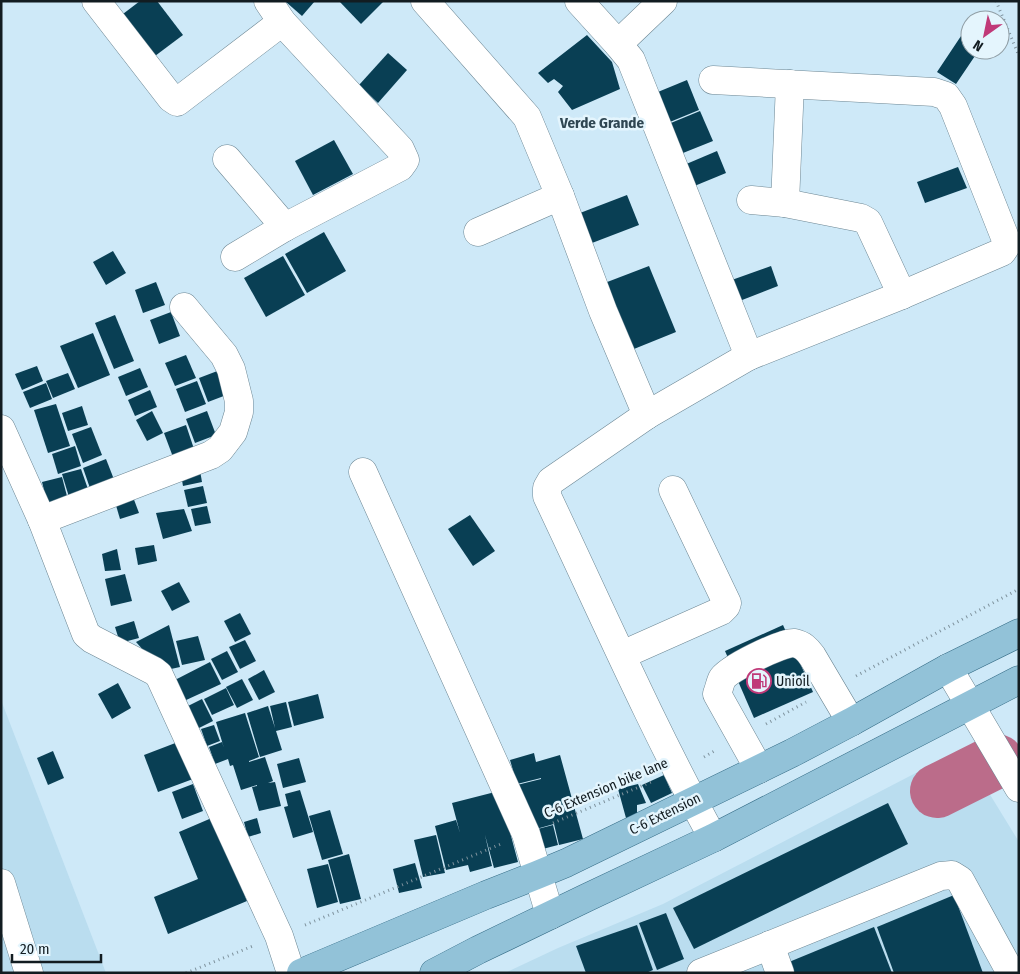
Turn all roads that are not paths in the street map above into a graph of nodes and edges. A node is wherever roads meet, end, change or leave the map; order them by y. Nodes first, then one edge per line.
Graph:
1 (426, 1) edge
2 (579, 1) edge
3 (663, 1) edge
4 (104, 4) edge
5 (275, 11) edge
6 (618, 44) junction
7 (713, 80) dead end
8 (790, 84) junction
9 (227, 159) dead end
10 (560, 196) junction
11 (751, 200) dead end
12 (785, 202) junction
13 (285, 228) junction
14 (478, 232) dead end
15 (235, 257) dead end
16 (902, 295) junction
17 (184, 307) dead end
18 (749, 356) junction
19 (647, 415) junction
20 (1, 429) edge
21 (363, 472) dead end
22 (673, 490) dead end
23 (42, 520) junction
24 (1019, 633) edge
25 (622, 655) junction
26 (948, 668) junction
27 (1019, 680) edge
28 (970, 704) junction
29 (851, 722) junction
30 (759, 769) junction
31 (1019, 788) edge
32 (693, 801) junction
33 (713, 838) junction
34 (537, 875) junction
35 (1, 883) edge
36 (550, 915) junction
37 (770, 945) junction
38 (29, 973) edge
39 (291, 973) edge
40 (301, 973) edge
41 (434, 973) edge
42 (701, 973) edge
43 (780, 973) edge
44 (1011, 973) edge

1 - 10 street
2 - 6 street
3 - 6 street
4 - 5 street
5 - 13 street
6 - 18 street
7 - 8 street
8 - 12 street
8 - 16 street
9 - 13 street
10 - 14 street
10 - 19 street
11 - 12 street
12 - 16 street
13 - 15 street
16 - 18 street
17 - 23 street
18 - 19 street
19 - 25 street
20 - 23 street
21 - 34 street
22 - 25 street
23 - 39 street
24 - 26 main road, C-6 Extension
25 - 32 street
26 - 28 street
26 - 29 main road, C-6 Extension
27 - 28 main road
28 - 31 street
28 - 33 main road
29 - 30 main road, C-6 Extension
29 - 30 street
30 - 32 main road, C-6 Extension
32 - 33 street
32 - 34 main road, C-6 Extension
33 - 36 main road
34 - 36 street
34 - 40 main road, C-6 Extension
35 - 38 street
36 - 41 main road
37 - 42 street
37 - 43 street
37 - 44 street

